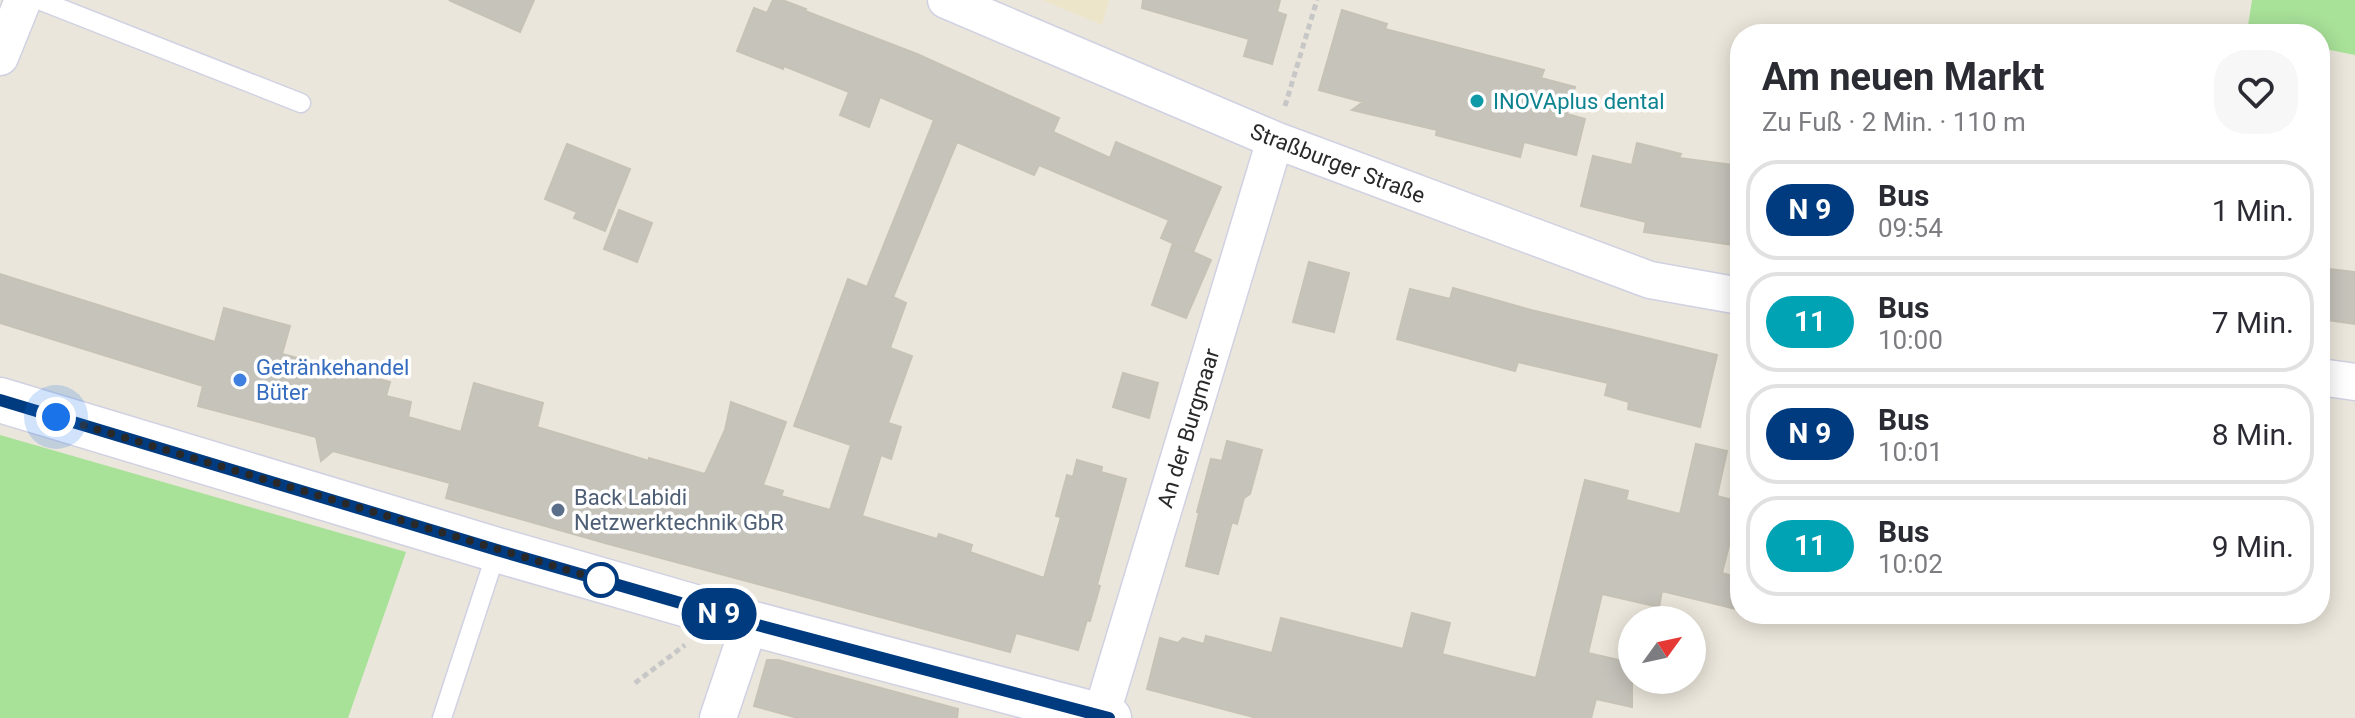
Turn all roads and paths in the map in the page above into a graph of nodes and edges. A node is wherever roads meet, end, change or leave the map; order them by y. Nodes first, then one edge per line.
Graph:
1 (23, 0) edge
2 (39, 0) edge
3 (946, 0) edge
4 (1317, 0) edge
5 (0, 57) edge
6 (301, 103) dead end
7 (1275, 140) junction
8 (1730, 294) edge
9 (2330, 378) edge
10 (2355, 382) edge
11 (0, 400) edge
12 (497, 550) junction
13 (732, 618) junction
14 (635, 683) dead end
15 (1105, 717) edge
16 (442, 718) edge
17 (718, 718) edge

1 - 5 street
2 - 6 lane
3 - 7 street, Straßburger Straße
4 - 7 path
7 - 8 street, Straßburger Straße
7 - 15 street, An der Burgmaar
9 - 10 street
11 - 12 street
12 - 13 street
12 - 16 lane
13 - 14 path
13 - 15 street
13 - 17 street

